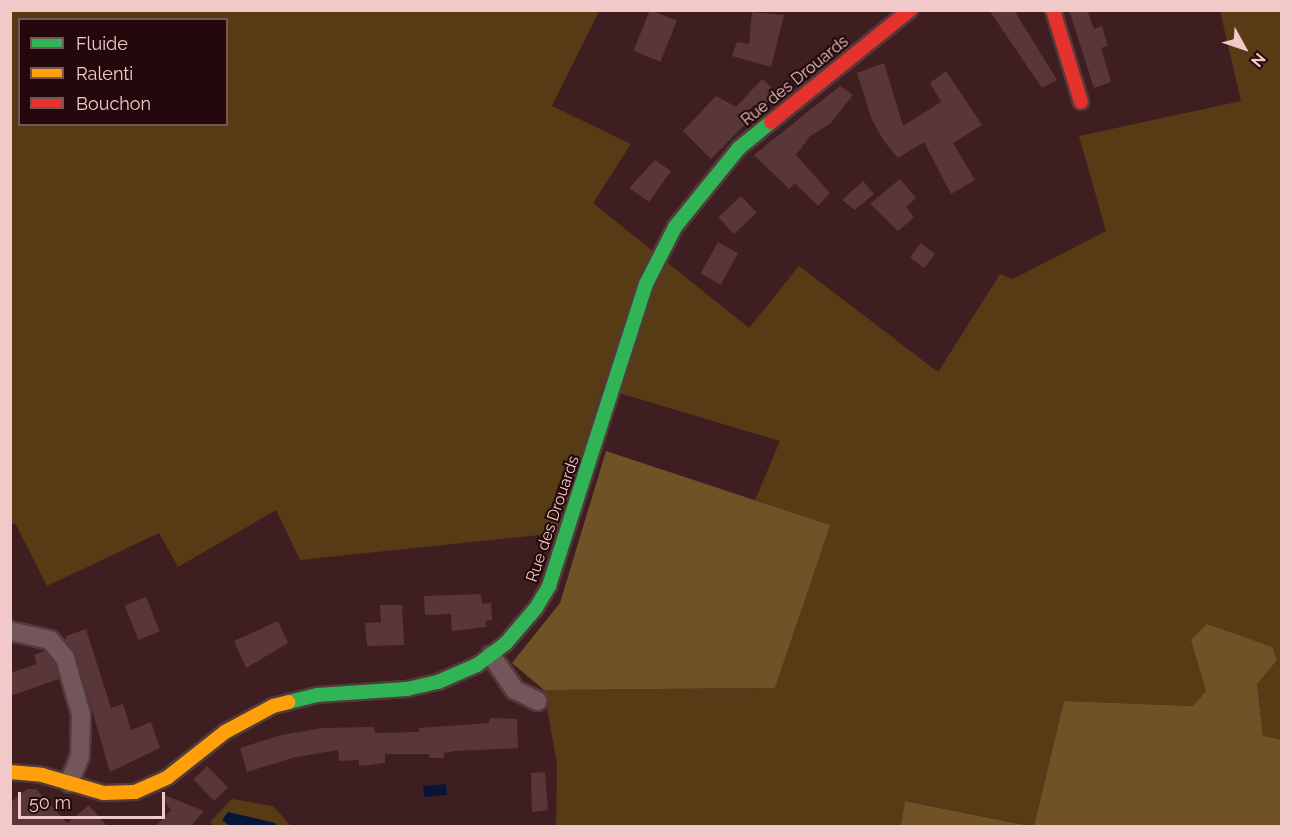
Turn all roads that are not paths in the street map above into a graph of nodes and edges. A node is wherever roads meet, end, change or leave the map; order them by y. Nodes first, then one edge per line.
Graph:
1 (910, 10) edge
2 (1053, 10) edge
3 (1081, 102) dead end
4 (10, 631) edge
5 (491, 654) junction
6 (538, 701) dead end
7 (10, 772) edge
8 (69, 783) junction

1 - 5 street, Rue des Drouards
2 - 3 street
4 - 8 street
5 - 6 street
5 - 8 street, Rue des Drouards
7 - 8 street, Rue des Drouards

